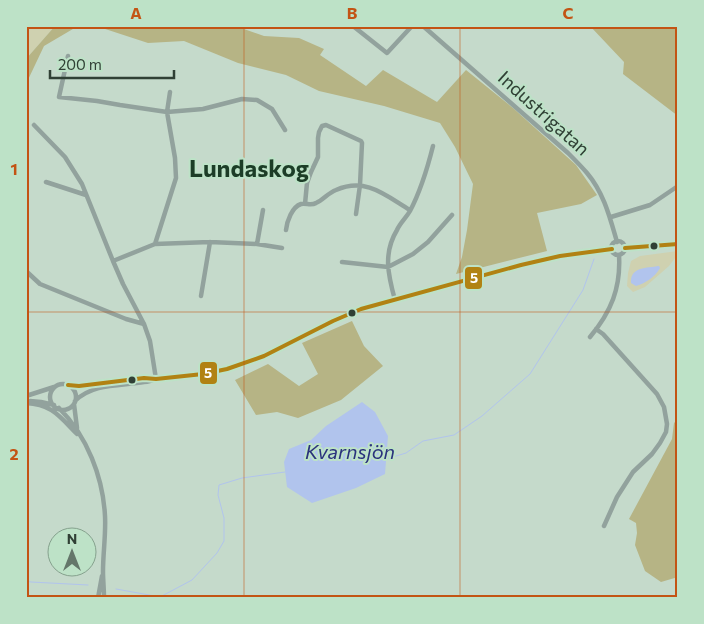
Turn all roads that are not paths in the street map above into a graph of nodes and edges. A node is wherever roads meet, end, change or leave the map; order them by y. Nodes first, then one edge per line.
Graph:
1 (353, 26) edge
2 (412, 26) edge
3 (423, 26) edge
4 (68, 56) dead end
5 (170, 92) dead end
6 (167, 112) junction
7 (34, 125) dead end
8 (285, 130) dead end
9 (433, 146) dead end
10 (46, 182) dead end
11 (360, 185) junction
12 (678, 186) edge
13 (86, 195) junction
14 (305, 204) junction
15 (263, 210) dead end
16 (410, 210) junction
17 (356, 214) dead end
18 (452, 215) dead end
19 (611, 217) junction
20 (286, 230) dead end
21 (210, 242) junction
22 (617, 242) junction
23 (155, 244) junction
24 (257, 244) junction
25 (678, 244) edge
26 (282, 248) dead end
27 (625, 248) junction
28 (612, 249) junction
29 (619, 255) junction
30 (113, 261) junction
31 (342, 262) dead end
32 (388, 267) junction
33 (26, 271) edge
34 (201, 296) dead end
35 (396, 300) junction
36 (144, 324) junction
37 (596, 329) junction
38 (590, 338) dead end
39 (156, 379) junction
40 (68, 385) junction
41 (56, 386) junction
42 (26, 396) edge
43 (26, 402) edge
44 (74, 402) junction
45 (54, 405) junction
46 (59, 408) junction
47 (77, 430) junction
48 (81, 438) junction
49 (604, 526) dead end
50 (103, 570) junction
51 (98, 598) edge
52 (104, 598) edge

1 - 2 street
3 - 19 street, Industrigatan
4 - 6 street
5 - 6 street
6 - 8 street
6 - 23 street
7 - 13 street
9 - 16 street
10 - 13 street
11 - 14 street
11 - 14 street
11 - 16 street
11 - 17 street
12 - 19 street
13 - 30 street
14 - 20 street
15 - 24 street
16 - 32 street
18 - 32 street
19 - 22 street, Industrigatan
21 - 23 street
21 - 24 street
21 - 34 street
22 - 27 street
22 - 28 street
23 - 30 street
24 - 26 street
25 - 27 street
27 - 29 street
28 - 29 street
28 - 35 street
29 - 37 street
30 - 36 street
31 - 32 street
32 - 35 street
33 - 36 street
35 - 39 street
36 - 39 street
37 - 38 street
37 - 49 street
39 - 40 street
39 - 44 street
40 - 41 street
40 - 44 street
41 - 42 street
41 - 45 street
43 - 45 street
43 - 48 street
44 - 46 street
44 - 47 street
45 - 46 street
46 - 47 street
47 - 48 street
48 - 50 street
50 - 51 street
50 - 52 street

